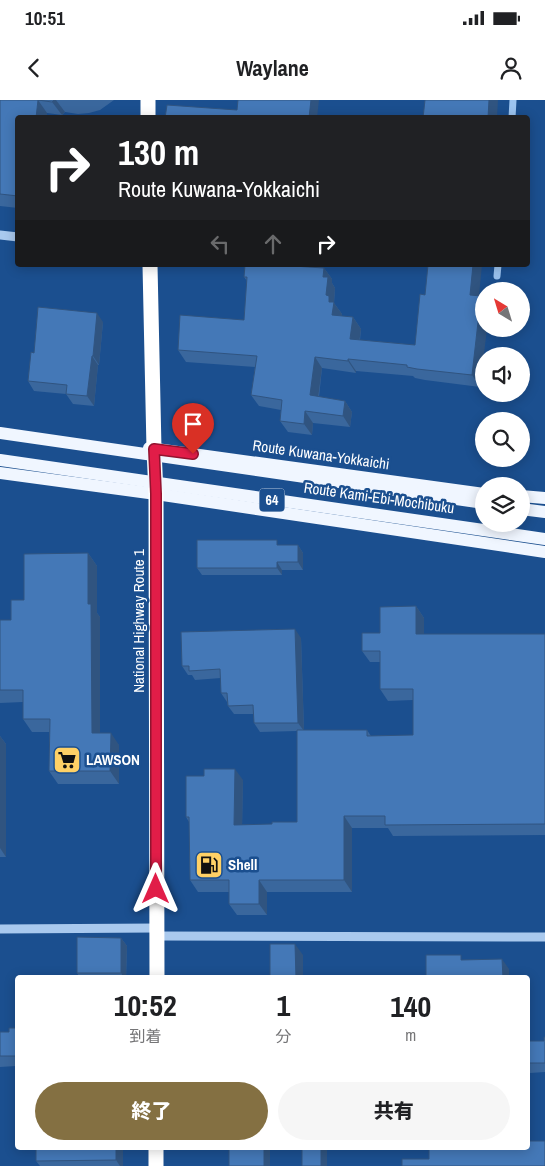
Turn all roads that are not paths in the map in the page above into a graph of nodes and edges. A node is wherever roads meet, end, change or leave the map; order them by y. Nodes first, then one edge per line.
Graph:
1 (148, 100) edge
2 (148, 115) edge
3 (0, 235) edge
4 (15, 237) edge
5 (150, 267) edge
6 (0, 427) edge
7 (0, 433) edge
8 (154, 449) junction
9 (0, 460) edge
10 (0, 473) edge
11 (475, 493) edge
12 (156, 494) junction
13 (530, 497) edge
14 (545, 498) edge
15 (475, 502) edge
16 (530, 510) edge
17 (545, 512) edge
18 (545, 539) edge
19 (545, 552) edge
20 (0, 929) edge
21 (156, 932) junction
22 (545, 937) edge
23 (157, 975) edge
24 (156, 1150) edge
25 (156, 1166) edge

1 - 2 highway
3 - 4 street
5 - 8 highway, National Highway Route 1
6 - 8 main road, Route Kuwana-Yokkaichi
7 - 15 main road, Route Kami-Ebi-Mochibuku / 64, bridge
8 - 11 main road, Route Kuwana-Yokkaichi
8 - 12 highway, National Highway Route 1
9 - 18 main road, Route Kami-Ebi-Mochibuku / 64, bridge
10 - 12 main road
12 - 19 main road
12 - 21 highway, National Highway Route 1
13 - 14 main road
16 - 17 main road
20 - 21 street
21 - 22 street
21 - 23 highway, National Highway Route 1
24 - 25 highway

